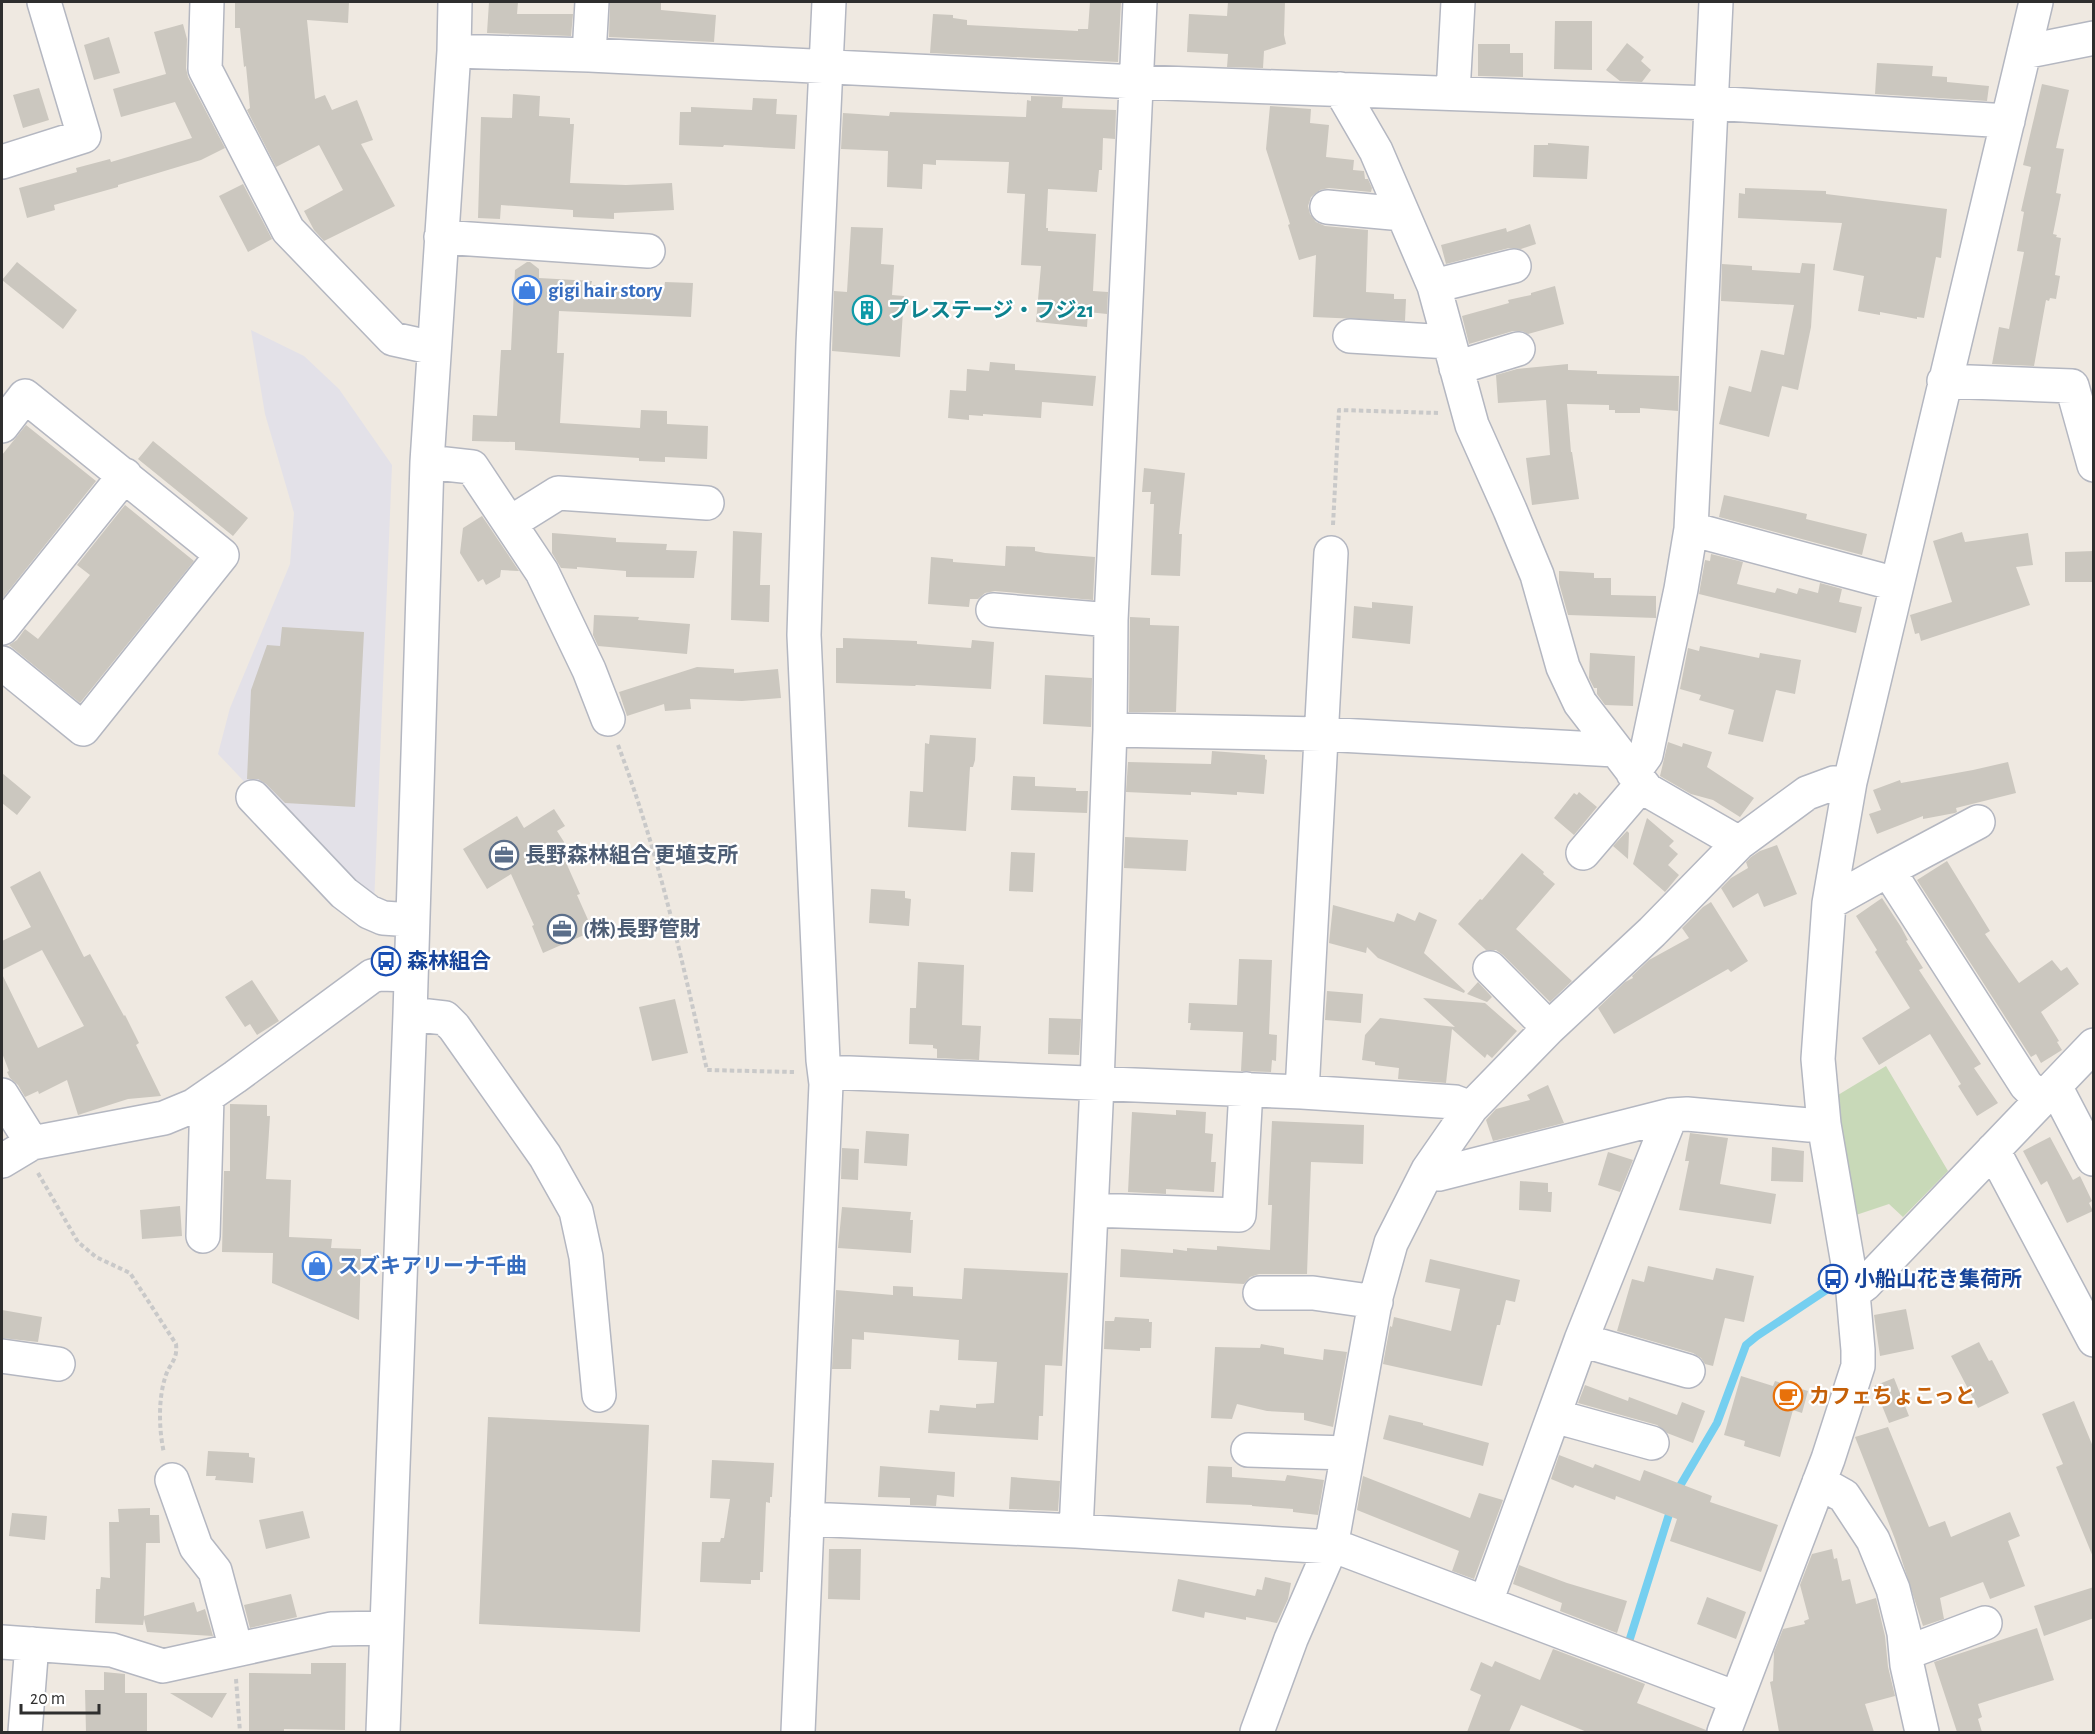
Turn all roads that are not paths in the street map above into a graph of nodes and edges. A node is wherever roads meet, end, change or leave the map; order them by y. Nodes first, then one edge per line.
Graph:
1 (44, 2) edge
2 (207, 2) edge
3 (455, 2) edge
4 (592, 2) edge
5 (829, 2) edge
6 (1140, 2) edge
7 (1458, 2) edge
8 (1716, 2) edge
9 (2036, 2) edge
10 (2094, 38) edge
11 (454, 51) junction
12 (2024, 52) junction
13 (589, 55) junction
14 (826, 66) junction
15 (1137, 82) junction
16 (1340, 89) junction
17 (1454, 93) junction
18 (1710, 103) junction
19 (2008, 121) junction
20 (2, 162) edge
21 (1327, 207) dead end
22 (1403, 214) junction
23 (441, 237) junction
24 (648, 251) dead end
25 (1514, 266) dead end
26 (1434, 286) junction
27 (1350, 336) dead end
28 (434, 348) junction
29 (1518, 349) dead end
30 (1453, 355) junction
31 (1944, 381) junction
32 (2, 426) edge
33 (427, 462) junction
34 (2094, 465) edge
35 (125, 475) junction
36 (707, 503) dead end
37 (510, 523) junction
38 (1691, 529) junction
39 (1331, 552) road end
40 (1896, 584) junction
41 (993, 610) dead end
42 (1111, 620) junction
43 (2, 628) edge
44 (2, 663) edge
45 (608, 719) road end
46 (1110, 730) junction
47 (1321, 734) junction
48 (1630, 769) junction
49 (1850, 782) junction
50 (253, 797) dead end
51 (1978, 822) dead end
52 (1739, 843) junction
53 (1583, 853) dead end
54 (1888, 870) junction
55 (1829, 903) junction
56 (412, 920) junction
57 (1490, 968) dead end
58 (411, 975) junction
59 (410, 1014) junction
60 (1549, 1029) junction
61 (2094, 1045) edge
62 (825, 1072) junction
63 (1097, 1084) junction
64 (1246, 1089) junction
65 (2041, 1090) junction
66 (1302, 1092) junction
67 (2, 1095) edge
68 (207, 1097) junction
69 (1471, 1108) junction
70 (1671, 1115) junction
71 (1824, 1124) junction
72 (32, 1143) junction
73 (1994, 1150) junction
74 (2093, 1159) edge
75 (2, 1161) edge
76 (1428, 1170) junction
77 (1091, 1210) junction
78 (203, 1236) dead end
79 (1260, 1293) dead end
80 (1853, 1293) junction
81 (1376, 1302) junction
82 (1581, 1340) junction
83 (2094, 1340) edge
84 (2, 1356) edge
85 (58, 1364) dead end
86 (1688, 1371) dead end
87 (599, 1395) dead end
88 (1554, 1416) junction
89 (1652, 1443) dead end
90 (1248, 1450) dead end
91 (1348, 1454) junction
92 (172, 1480) road end
93 (1819, 1482) junction
94 (807, 1519) junction
95 (1076, 1531) junction
96 (1331, 1547) junction
97 (1486, 1602) junction
98 (1985, 1623) dead end
99 (386, 1628) junction
100 (17, 1643) edge
101 (234, 1650) junction
102 (1906, 1653) junction
103 (1736, 1698) junction
104 (25, 1732) edge
105 (383, 1732) edge
106 (798, 1732) edge
107 (1257, 1732) edge
108 (1724, 1732) edge
109 (1922, 1732) edge

1 - 20 street
2 - 28 street
3 - 11 street
4 - 13 street
5 - 14 street
6 - 15 street
7 - 17 street
8 - 18 street
9 - 12 street
10 - 12 street
11 - 13 street
11 - 23 street
12 - 19 street
13 - 14 street
14 - 15 street
14 - 62 street
15 - 16 street
15 - 42 street
16 - 17 street
16 - 22 street
17 - 18 street
18 - 19 street
18 - 38 street
19 - 31 street
21 - 22 street
22 - 26 street
23 - 24 street
23 - 28 street
25 - 26 street
26 - 30 street
27 - 30 street
28 - 33 street
29 - 30 street
30 - 48 street
31 - 34 street
31 - 40 street
32 - 35 street
33 - 37 street
33 - 56 street
35 - 43 street
35 - 44 street
36 - 37 street
37 - 45 street
38 - 40 street
38 - 48 street
39 - 47 street
40 - 49 street
41 - 42 street
42 - 46 street
46 - 47 street
46 - 63 street
47 - 48 street
47 - 66 street
48 - 52 street
48 - 53 street
49 - 52 street
49 - 55 street
50 - 56 street
51 - 54 street
52 - 60 street
54 - 55 street
54 - 65 street
55 - 71 street
56 - 58 street
57 - 60 street
58 - 59 street
58 - 68 street
59 - 87 street
59 - 99 street
60 - 69 street
61 - 65 street
62 - 63 street
62 - 94 street
63 - 64 street
63 - 77 street
64 - 66 street
64 - 77 street
65 - 73 street
65 - 74 street
66 - 69 street
67 - 72 street
68 - 72 street
68 - 78 street
69 - 76 street
70 - 71 street
70 - 76 street
70 - 82 street
71 - 80 street
72 - 75 street
73 - 80 street
73 - 83 street
76 - 81 street
77 - 95 street
79 - 81 street
80 - 93 street
81 - 91 street
82 - 86 street
82 - 88 street
84 - 85 street
88 - 89 street
88 - 97 street
90 - 91 street
91 - 96 street
92 - 101 street
93 - 102 street
93 - 103 street
94 - 95 street
94 - 106 street
95 - 96 street
96 - 97 street
96 - 107 street
97 - 103 street
98 - 102 street
99 - 101 street
99 - 105 street
100 - 101 street
100 - 104 street
102 - 109 street
103 - 108 street

